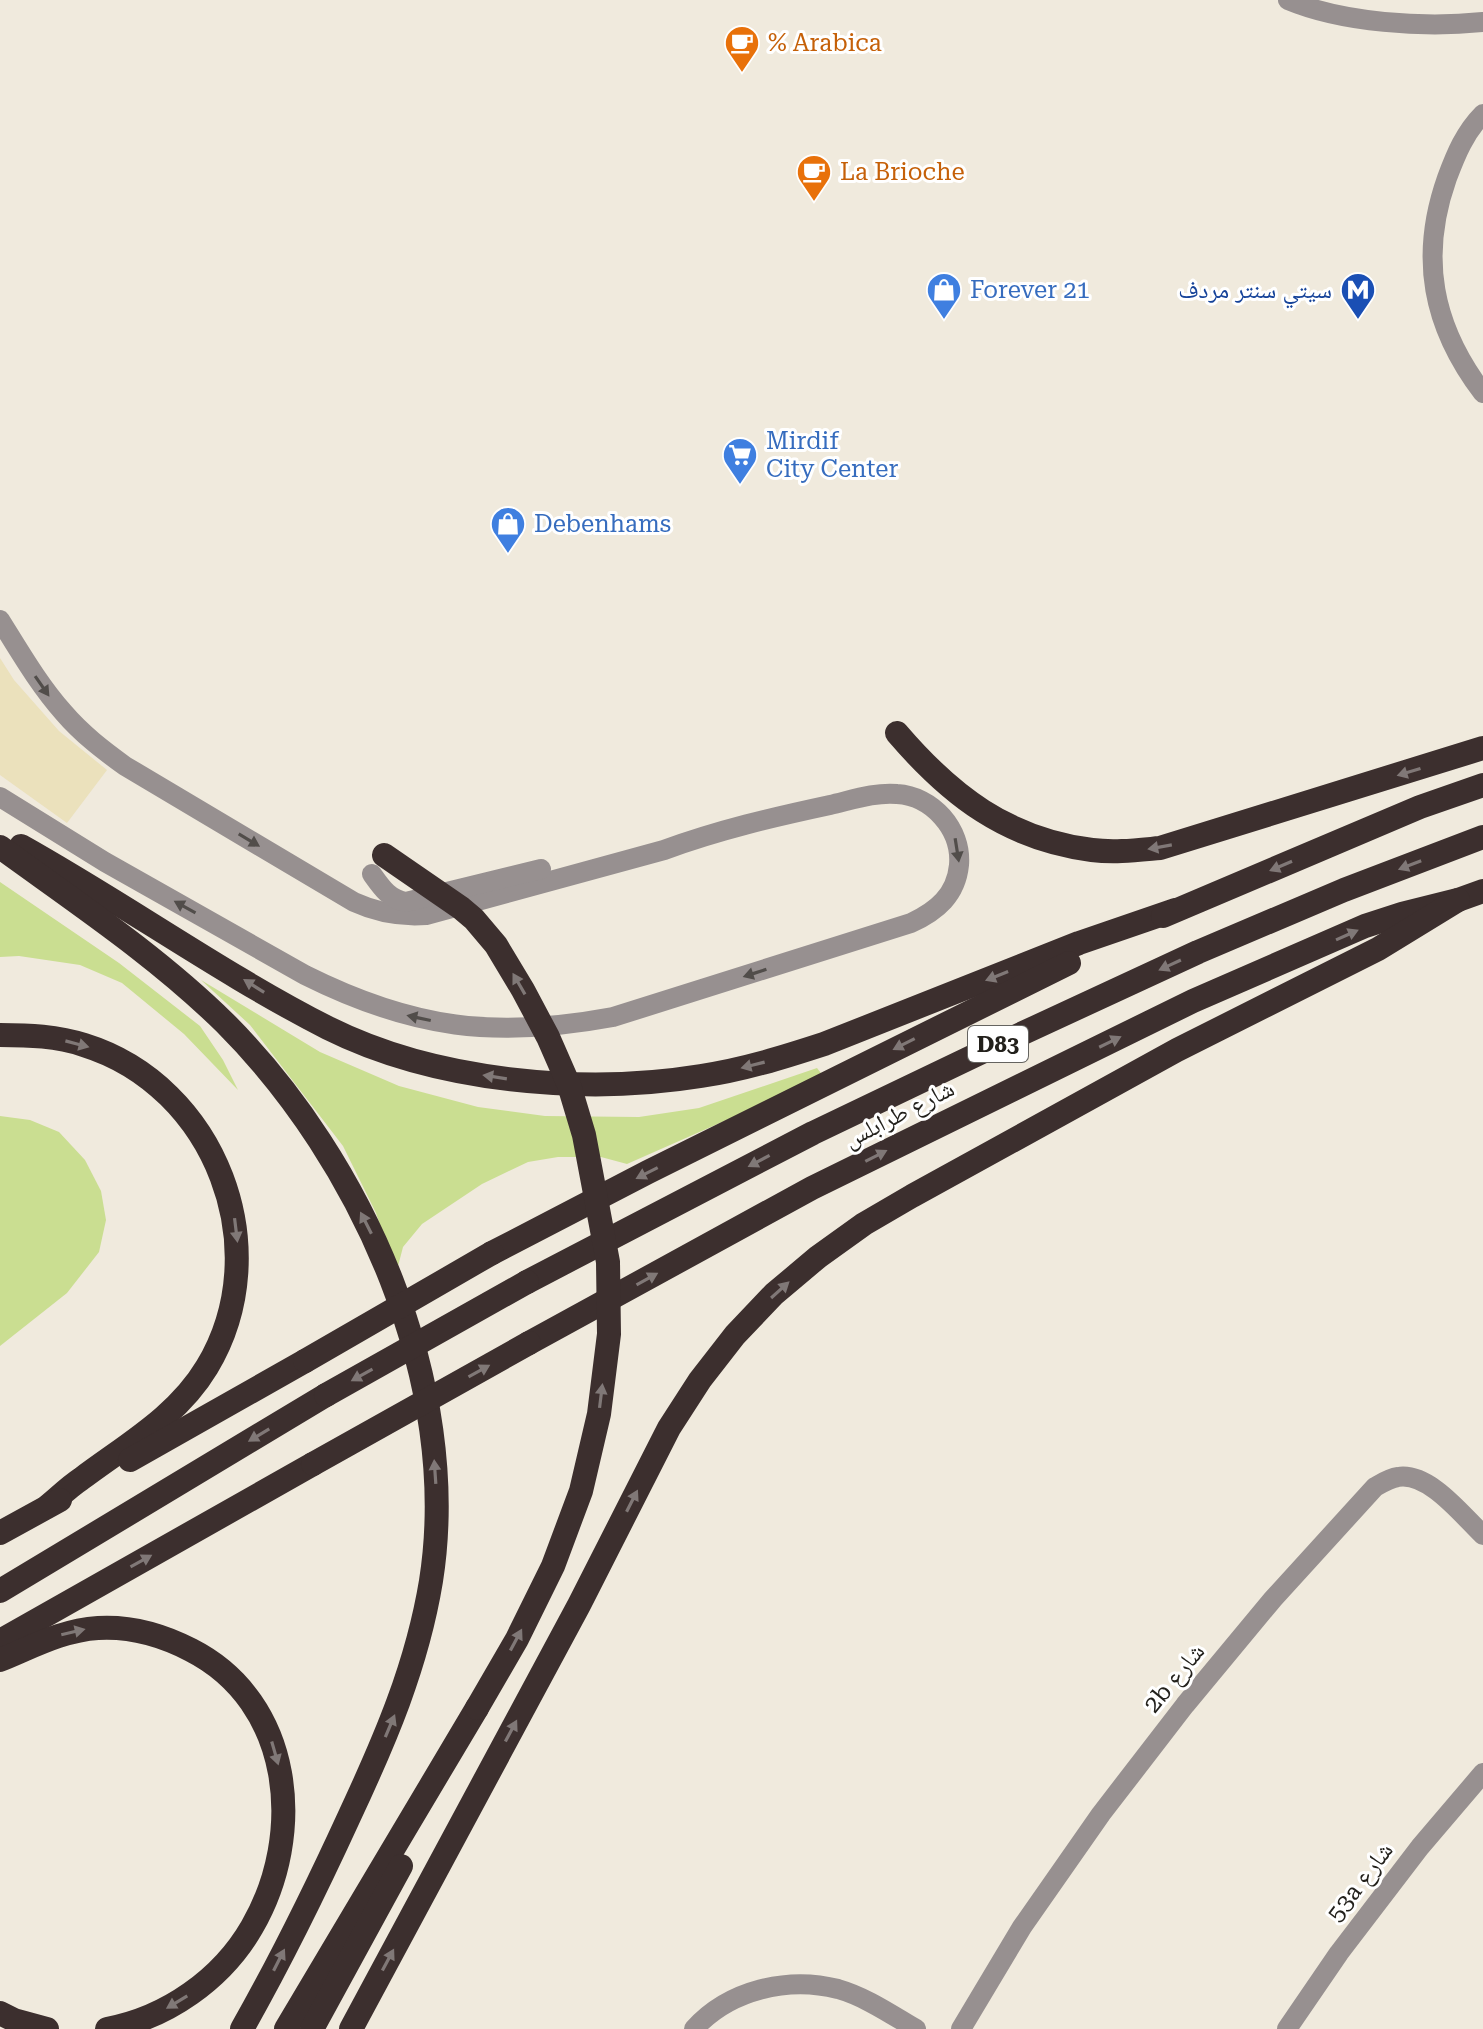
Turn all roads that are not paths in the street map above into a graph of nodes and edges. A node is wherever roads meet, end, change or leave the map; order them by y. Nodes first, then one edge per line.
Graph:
1 (1288, 0) edge
2 (1478, 22) edge
3 (1483, 114) edge
4 (1483, 393) edge
5 (0, 620) edge
6 (897, 733) dead end
7 (1483, 748) edge
8 (1483, 785) edge
9 (0, 797) edge
10 (0, 836) edge
11 (1483, 837) edge
12 (695, 838) junction
13 (0, 847) edge
14 (381, 860) joint
15 (1483, 891) edge
16 (1458, 900) junction
17 (1175, 910) junction
18 (0, 1035) edge
19 (48, 1506) junction
20 (0, 1533) edge
21 (1483, 1535) edge
22 (0, 1591) edge
23 (0, 1641) edge
24 (0, 1660) edge
25 (471, 1718) junction
26 (1483, 1773) edge
27 (0, 2013) edge
28 (47, 2029) edge
29 (107, 2029) edge
30 (242, 2029) edge
31 (286, 2029) edge
32 (312, 2029) edge
33 (351, 2029) edge
34 (694, 2029) edge
35 (916, 2029) edge
36 (961, 2029) edge
37 (1287, 2029) edge

1 - 2 street
3 - 4 street
5 -> 12 street
7 -> 6 highway
8 -> 17 highway
12 -> 9 street
17 -> 10 highway
11 -> 22 highway, شارع طرابلس / D83, bridge
12 - 14 street
30 -> 13 highway
25 -> 14 highway, bridge
15 - 16 highway, شارع طرابلس / D83
23 -> 16 highway, شارع طرابلس / D83, bridge
33 -> 16 highway
17 -> 19 highway, bridge
18 -> 19 highway
19 - 20 highway
21 - 36 street, 2b شارع
24 -> 29 highway
25 - 31 highway
25 - 32 highway
26 - 37 street, 53a شارع
27 - 28 highway
34 - 35 street

